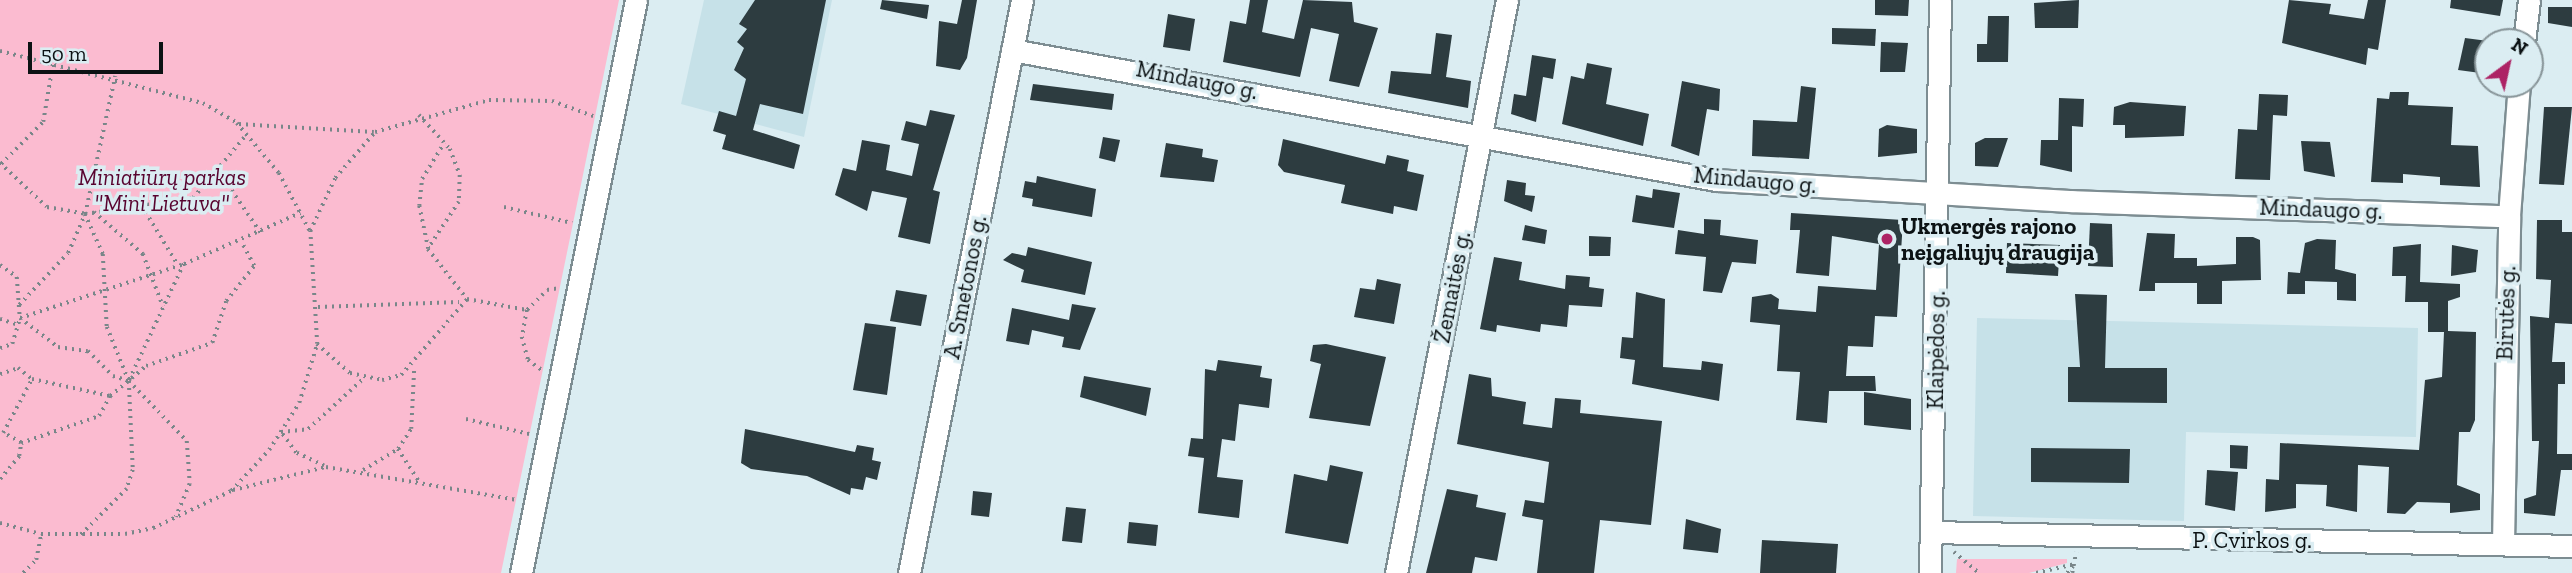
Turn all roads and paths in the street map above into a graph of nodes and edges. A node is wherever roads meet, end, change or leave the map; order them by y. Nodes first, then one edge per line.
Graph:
1 (636, 0) edge
2 (1022, 0) edge
3 (1507, 0) edge
4 (1940, 0) edge
5 (2529, 0) edge
6 (2526, 28) edge
7 (1012, 50) junction
8 (0, 51) edge
9 (53, 62) junction
10 (115, 76) junction
11 (2518, 98) edge
12 (419, 115) junction
13 (612, 122) junction
14 (237, 123) junction
15 (376, 132) junction
16 (246, 135) junction
17 (1481, 139) junction
18 (444, 143) junction
19 (0, 164) edge
20 (220, 173) junction
21 (1936, 194) junction
22 (142, 206) junction
23 (504, 207) dead end
24 (94, 212) junction
25 (300, 213) junction
26 (85, 214) junction
27 (2509, 216) junction
28 (578, 224) dead end
29 (310, 232) junction
30 (261, 233) junction
31 (242, 243) junction
32 (428, 249) junction
33 (184, 264) junction
34 (0, 265) edge
35 (178, 265) junction
36 (152, 274) junction
37 (565, 287) dead end
38 (103, 289) junction
39 (467, 299) junction
40 (459, 302) junction
41 (19, 305) junction
42 (163, 306) junction
43 (318, 307) junction
44 (527, 310) junction
45 (20, 318) junction
46 (0, 319) edge
47 (18, 325) junction
48 (317, 344) junction
49 (0, 348) edge
50 (414, 367) junction
51 (0, 373) edge
52 (548, 376) dead end
53 (365, 377) junction
54 (32, 379) junction
55 (129, 381) junction
56 (110, 396) junction
57 (466, 419) dead end
58 (281, 432) junction
59 (535, 436) dead end
60 (21, 443) junction
61 (398, 449) junction
62 (326, 467) junction
63 (363, 471) junction
64 (0, 479) edge
65 (419, 481) junction
66 (231, 491) junction
67 (518, 512) dead end
68 (176, 518) junction
69 (0, 523) edge
70 (1931, 532) junction
71 (41, 534) junction
72 (78, 537) junction
73 (2503, 543) junction
74 (2572, 546) edge
75 (23, 573) edge
76 (521, 573) edge
77 (909, 573) edge
78 (1396, 573) edge
79 (1930, 573) edge
80 (2036, 573) edge
81 (2067, 573) edge

1 - 13 street
2 - 7 street, A. Smetonos g.
3 - 17 street, Žemaitės g.
4 - 21 street, Klaipėdos g.
5 - 6 street
7 - 17 street, Mindaugo g.
7 - 77 street, A. Smetonos g.
8 - 9 path
9 - 10 path
9 - 19 path
10 - 14 path
10 - 26 path
11 - 27 street, Birutės g.
12 - 13 path
12 - 15 path
12 - 18 path
13 - 76 street
14 - 15 path
14 - 16 path
15 - 29 path
16 - 20 path
16 - 25 path
17 - 21 street, Mindaugo g.
17 - 78 street, Žemaitės g.
18 - 32 path
18 - 32 path
19 - 26 path
20 - 22 path
20 - 30 path
21 - 27 street, Mindaugo g.
21 - 70 street, Klaipėdos g.
22 - 24 path
22 - 35 path
23 - 28 path
24 - 26 path
24 - 36 path
25 - 29 path
25 - 30 path
26 - 38 path
26 - 41 path
27 - 73 street, Birutės g.
29 - 43 path
30 - 31 path
31 - 33 path
31 - 55 path
32 - 39 path
33 - 35 path
33 - 42 path
34 - 41 path
35 - 36 path
36 - 38 path
36 - 42 path
37 - 44 path
38 - 45 path
38 - 55 path
39 - 40 path
39 - 44 path
40 - 43 path
40 - 50 path
41 - 45 path
42 - 55 path
43 - 48 path
44 - 52 path
45 - 47 path
45 - 55 path
46 - 47 path
47 - 49 path
48 - 53 path
48 - 58 path
50 - 53 path
50 - 61 path
51 - 54 path
53 - 58 path
54 - 56 path
54 - 60 path
55 - 56 path
55 - 68 path
55 - 72 path
56 - 60 path
57 - 59 path
58 - 62 path
58 - 66 path
60 - 64 path
61 - 63 path
61 - 65 path
62 - 63 path
62 - 66 path
63 - 65 path
65 - 67 path
66 - 68 path
68 - 72 path
69 - 71 path
70 - 73 street, P. Cvirkos g.
70 - 79 street, Klaipėdos g.
71 - 72 path
71 - 75 path
73 - 74 street, P. Cvirkos g.
80 - 81 path

